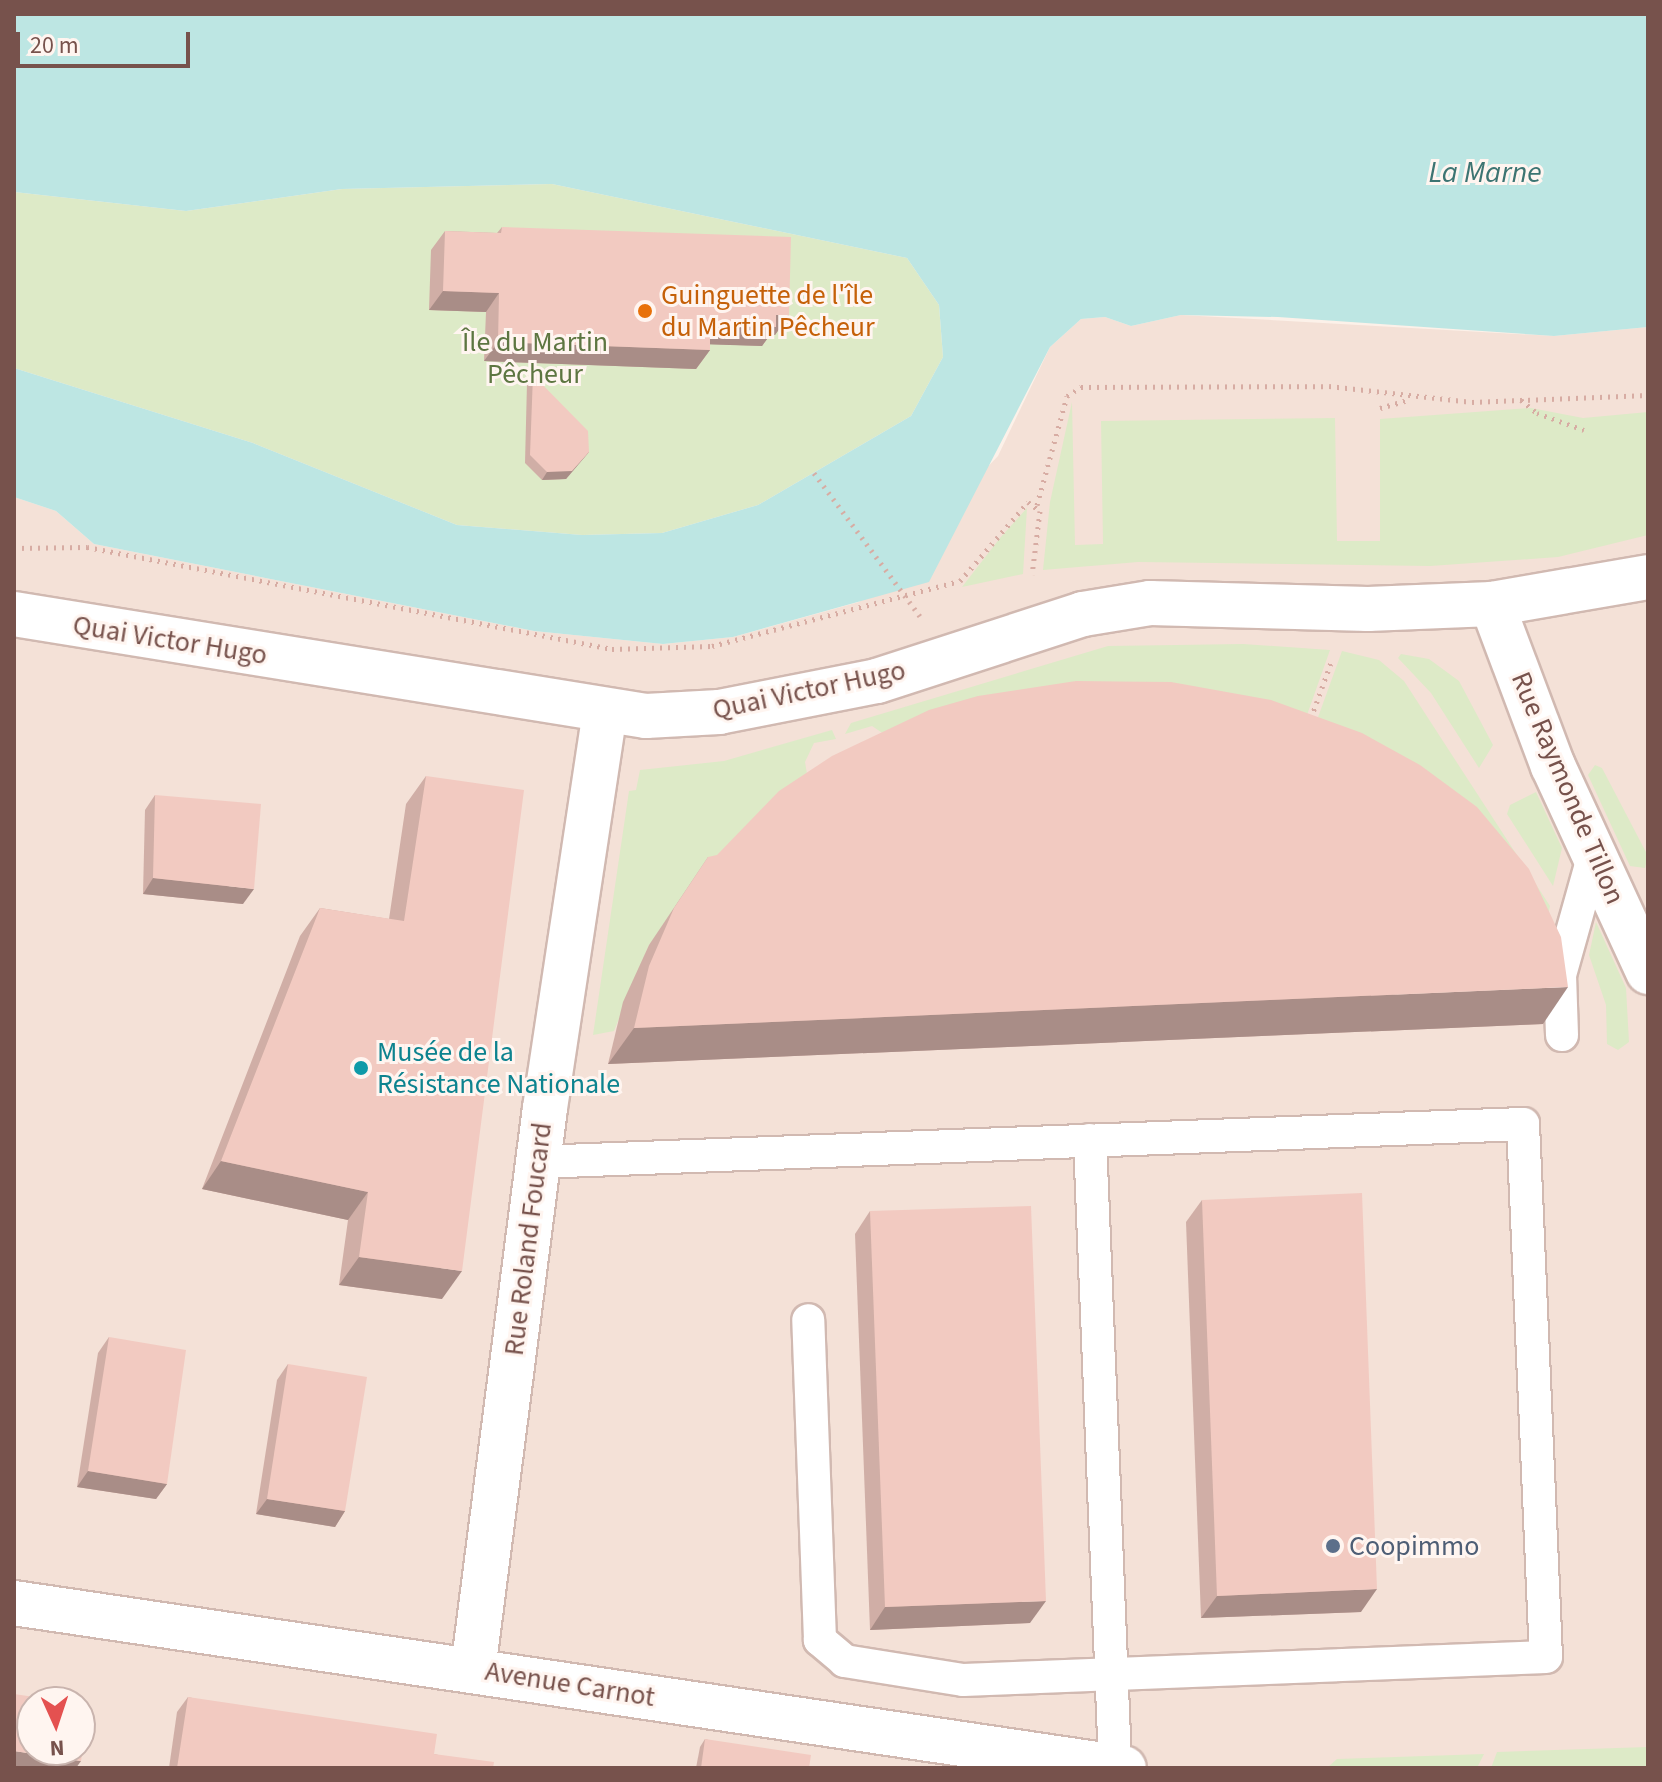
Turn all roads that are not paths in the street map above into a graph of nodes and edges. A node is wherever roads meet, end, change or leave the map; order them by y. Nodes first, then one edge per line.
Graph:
1 (1648, 577) edge
2 (1492, 604) junction
3 (14, 614) edge
4 (605, 713) junction
5 (1594, 854) junction
6 (1648, 972) edge
7 (1562, 1035) edge
8 (1090, 1140) junction
9 (538, 1162) junction
10 (808, 1320) dead end
11 (14, 1603) edge
12 (473, 1670) junction
13 (1112, 1676) junction
14 (1120, 1766) edge

1 - 2 street, Quai Victor Hugo
2 - 4 street, Quai Victor Hugo
2 - 5 street, Rue Raymonde Tillon
3 - 4 street, Quai Victor Hugo
4 - 9 street, Rue Roland Foucard
5 - 6 street, Rue Raymonde Tillon
5 - 7 lane
8 - 9 lane
8 - 13 lane
8 - 13 lane
9 - 12 street, Rue Roland Foucard
10 - 13 lane
11 - 12 street, Avenue Carnot
12 - 14 street, Avenue Carnot
13 - 14 lane

